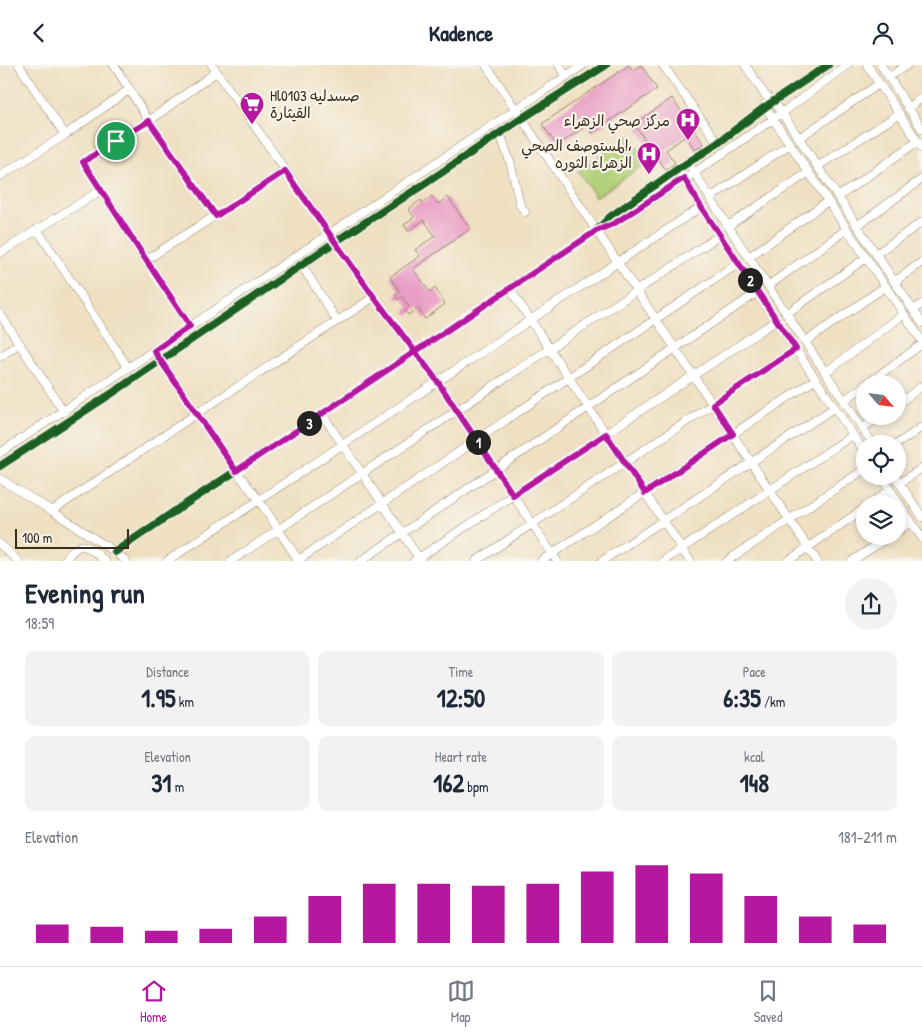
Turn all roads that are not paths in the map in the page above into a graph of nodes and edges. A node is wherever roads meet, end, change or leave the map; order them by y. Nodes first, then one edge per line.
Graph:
1 (19, 65) edge
2 (114, 65) edge
3 (486, 65) edge
4 (559, 65) edge
5 (584, 65) edge
6 (606, 65) edge
7 (663, 65) edge
8 (745, 65) edge
9 (828, 65) edge
10 (847, 65) edge
11 (867, 65) edge
12 (881, 65) edge
13 (907, 65) edge
14 (214, 68) edge
15 (566, 76) junction
16 (889, 77) junction
17 (879, 84) junction
18 (130, 89) junction
19 (765, 95) junction
20 (922, 98) edge
21 (774, 102) junction
22 (765, 107) junction
23 (908, 108) junction
24 (515, 110) junction
25 (782, 113) junction
26 (899, 113) junction
27 (521, 119) junction
28 (774, 119) junction
29 (149, 121) junction
30 (922, 129) edge
31 (500, 133) junction
32 (65, 135) junction
33 (799, 138) junction
34 (718, 143) junction
35 (790, 144) junction
36 (920, 144) edge
37 (688, 163) junction
38 (818, 167) junction
39 (678, 169) junction
40 (285, 171) junction
41 (809, 172) junction
42 (694, 173) junction
43 (0, 175) edge
44 (684, 178) junction
45 (922, 179) edge
46 (101, 190) junction
47 (838, 197) junction
48 (710, 198) junction
49 (828, 201) junction
50 (701, 207) junction
51 (525, 212) dead end
52 (216, 216) junction
53 (922, 222) edge
54 (857, 225) junction
55 (728, 226) junction
56 (37, 229) junction
57 (847, 229) junction
58 (596, 231) junction
59 (330, 234) junction
60 (720, 235) junction
61 (335, 241) junction
62 (0, 253) edge
63 (876, 255) junction
64 (748, 257) junction
65 (866, 258) junction
66 (146, 260) junction
67 (618, 262) junction
68 (922, 262) edge
69 (739, 263) junction
70 (301, 264) junction
71 (894, 282) junction
72 (768, 286) junction
73 (886, 286) junction
74 (510, 289) junction
75 (637, 291) junction
76 (758, 292) junction
77 (374, 297) junction
78 (922, 304) edge
79 (913, 310) junction
80 (0, 314) edge
81 (786, 314) junction
82 (904, 314) junction
83 (656, 319) junction
84 (530, 320) junction
85 (777, 320) junction
86 (337, 321) junction
87 (922, 323) edge
88 (190, 326) junction
89 (922, 341) edge
90 (805, 342) junction
91 (20, 343) junction
92 (922, 345) edge
93 (676, 348) junction
94 (549, 349) junction
95 (796, 349) junction
96 (154, 351) junction
97 (415, 352) junction
98 (0, 357) edge
99 (160, 360) junction
100 (128, 368) junction
101 (826, 372) junction
102 (694, 375) junction
103 (880, 375) edge
104 (568, 378) junction
105 (816, 379) junction
106 (438, 382) junction
107 (922, 386) edge
108 (856, 392) edge
109 (906, 398) edge
110 (844, 400) junction
111 (713, 404) junction
112 (588, 407) junction
113 (835, 407) junction
114 (457, 410) junction
115 (64, 412) junction
116 (196, 414) junction
117 (322, 414) junction
118 (867, 425) edge
119 (922, 427) edge
120 (863, 428) junction
121 (606, 434) junction
122 (733, 434) junction
123 (853, 435) junction
124 (867, 435) edge
125 (906, 438) edge
126 (476, 440) junction
127 (856, 440) edge
128 (343, 445) junction
129 (0, 453) edge
130 (752, 462) junction
131 (624, 463) junction
132 (0, 467) edge
133 (922, 468) edge
134 (496, 469) junction
135 (236, 471) junction
136 (362, 473) junction
137 (856, 475) edge
138 (906, 476) edge
139 (0, 479) edge
140 (887, 485) edge
141 (901, 485) edge
142 (770, 490) junction
143 (890, 490) junction
144 (645, 493) junction
145 (513, 495) junction
146 (883, 495) edge
147 (259, 501) junction
148 (382, 504) junction
149 (52, 511) junction
150 (921, 513) edge
151 (856, 514) edge
152 (790, 519) junction
153 (664, 520) junction
154 (911, 522) junction
155 (532, 524) junction
156 (906, 525) edge
157 (278, 529) junction
158 (402, 533) junction
159 (922, 538) edge
160 (0, 543) edge
161 (876, 545) edge
162 (808, 548) junction
163 (682, 549) junction
164 (114, 552) junction
165 (552, 554) junction
166 (418, 560) edge
167 (18, 561) edge
168 (64, 561) edge
169 (105, 561) edge
170 (126, 561) edge
171 (167, 561) edge
172 (231, 561) edge
173 (298, 561) edge
174 (361, 561) edge
175 (476, 561) edge
176 (542, 561) edge
177 (557, 561) edge
178 (602, 561) edge
179 (663, 561) edge
180 (690, 561) edge
181 (727, 561) edge
182 (788, 561) edge
183 (817, 561) edge
184 (852, 561) edge

1 - 32 street
2 - 18 street
3 - 24 street
4 - 15 street
5 - 15 street
6 - 27 street
7 - 34 street
8 - 19 street
9 - 21 street
10 - 25 street
11 - 17 street
12 - 16 street
13 - 16 street
14 - 29 street
14 - 40 street
15 - 24 street
16 - 23 street
17 - 26 street
17 - 33 street
18 - 29 street
18 - 32 street
19 - 21 street
19 - 22 street
20 - 23 street
21 - 22 street
21 - 25 street
22 - 28 street
22 - 34 street
23 - 30 street
24 - 27 street
24 - 59 street
25 - 28 street
25 - 33 street
26 - 36 street
26 - 38 street
27 - 31 street
27 - 58 street
28 - 35 street
28 - 42 street
29 - 46 street
29 - 52 street
31 - 51 street
31 - 61 street
32 - 43 street
33 - 38 street
34 - 37 street
35 - 41 street
35 - 48 street
36 - 47 street
37 - 39 street
37 - 42 street
38 - 47 street
39 - 44 street
39 - 58 street
40 - 52 street
40 - 59 street
41 - 49 street
41 - 55 street
42 - 44 street
42 - 48 street
44 - 50 street
44 - 58 street
45 - 54 street
46 - 56 street
46 - 66 street
47 - 54 street
48 - 55 street
49 - 57 street
49 - 64 street
50 - 60 street
50 - 67 street
52 - 66 street
53 - 63 street
54 - 63 street
55 - 64 street
56 - 62 street
56 - 100 street
57 - 65 street
57 - 72 street
58 - 67 street
58 - 74 street
59 - 61 street
59 - 88 street
60 - 69 street
60 - 75 street
61 - 70 street
61 - 77 street
63 - 71 street
64 - 72 street
65 - 73 street
65 - 81 street
66 - 88 street
67 - 75 street
67 - 84 street
68 - 71 street
69 - 76 street
69 - 83 street
70 - 86 street
70 - 99 street
71 - 79 street
72 - 81 street
73 - 82 street
73 - 90 street
74 - 84 street
74 - 97 street
75 - 83 street
75 - 94 street
76 - 85 street
76 - 93 street
77 - 86 street
77 - 97 street
78 - 79 street
79 - 87 street
80 - 91 street
81 - 90 street
82 - 89 street
82 - 101 street
83 - 93 street
83 - 104 street
84 - 94 street
84 - 106 street
85 - 95 street
85 - 102 street
86 - 116 street
88 - 96 street
90 - 101 street
91 - 98 street
91 - 115 street
92 - 103 street
93 - 102 street
93 - 112 street
94 - 104 street
94 - 114 street
95 - 105 street
95 - 111 street
96 - 99 street
96 - 100 street
97 - 106 street
97 - 117 street
99 - 116 street
99 - 132 street
100 - 115 street
101 - 110 street
102 - 111 street
102 - 121 street
104 - 112 street
104 - 126 street
105 - 113 street
105 - 122 street
106 - 114 street
106 - 128 street
107 - 109 street
108 - 110 street
110 - 120 street
111 - 122 street
111 - 131 street
112 - 121 street
112 - 134 street
113 - 123 street
113 - 130 street
114 - 126 street
114 - 136 street
115 - 129 street
116 - 135 street
116 - 149 street
117 - 128 street
117 - 135 street
118 - 120 street
119 - 125 street
120 - 124 street
121 - 131 street
121 - 145 street
122 - 130 street
122 - 144 street
123 - 127 street
123 - 142 street
126 - 134 street
126 - 148 street
128 - 136 street
128 - 147 street
130 - 142 street
130 - 153 street
131 - 144 street
131 - 155 street
133 - 138 street
134 - 145 street
134 - 158 street
135 - 147 street
135 - 164 street
136 - 148 street
136 - 157 street
137 - 152 street
139 - 149 street
140 - 143 street
141 - 150 street
142 - 152 street
142 - 163 street
143 - 146 street
143 - 154 street
144 - 153 street
144 - 165 street
145 - 155 street
145 - 166 street
147 - 157 street
147 - 171 street
148 - 158 street
148 - 173 street
149 - 164 street
151 - 162 street
152 - 162 street
152 - 181 street
153 - 163 street
153 - 178 street
154 - 156 street
154 - 159 street
155 - 165 street
155 - 175 street
157 - 172 street
157 - 173 street
158 - 166 street
158 - 174 street
160 - 167 street
161 - 184 street
162 - 182 street
162 - 183 street
163 - 179 street
163 - 180 street
164 - 170 street
165 - 176 street
165 - 177 street
168 - 169 street

